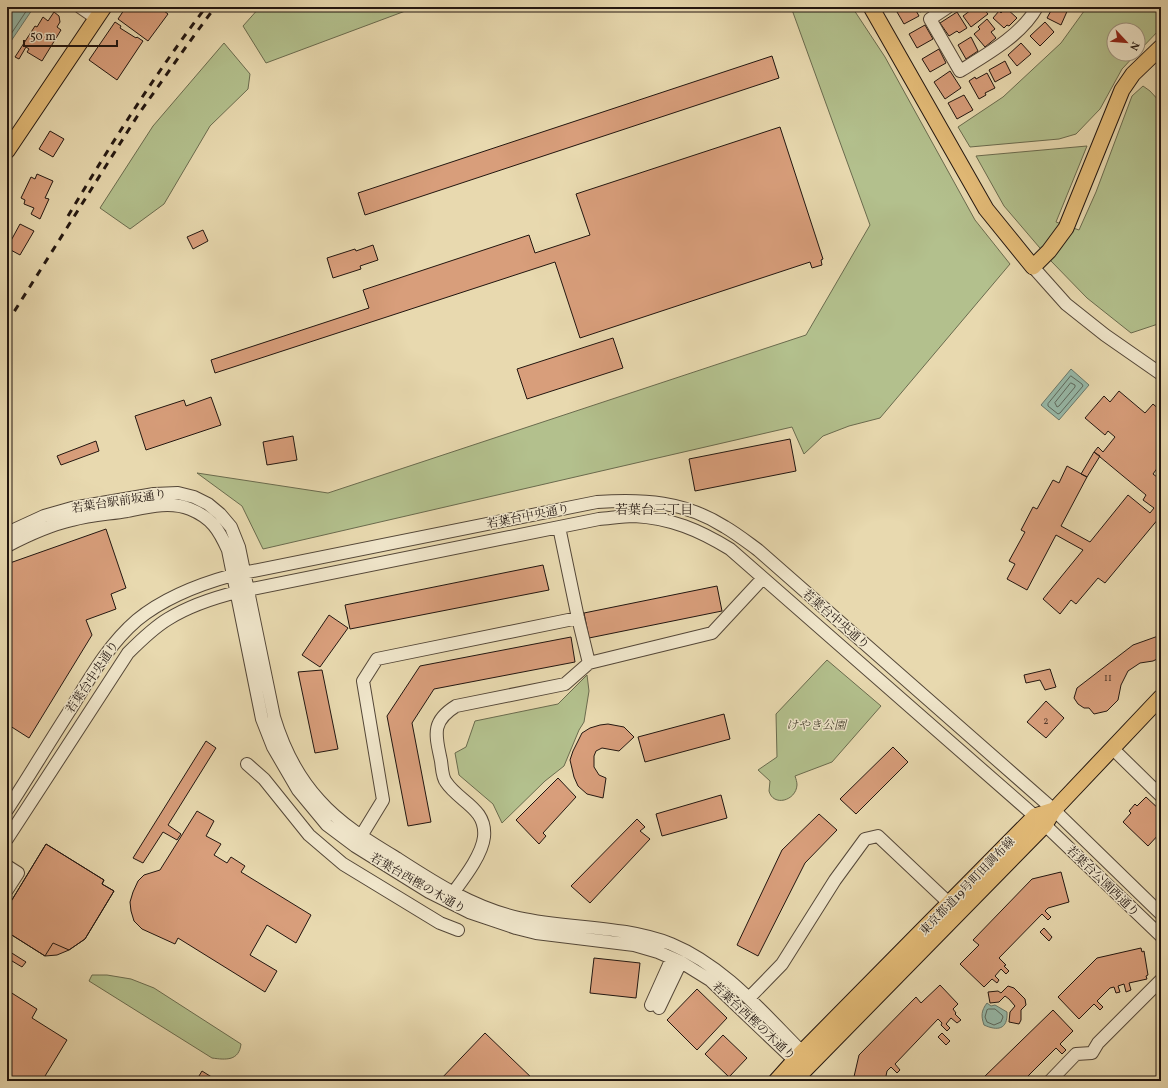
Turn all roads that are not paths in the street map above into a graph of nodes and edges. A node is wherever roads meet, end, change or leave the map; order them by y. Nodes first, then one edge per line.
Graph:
1 (80, 7) edge
2 (871, 7) edge
3 (948, 7) edge
4 (1037, 7) edge
5 (100, 13) edge
6 (1161, 47) edge
7 (9, 143) edge
8 (1033, 267) junction
9 (1161, 374) edge
10 (559, 527) junction
11 (7, 533) edge
12 (7, 546) edge
13 (239, 574) junction
14 (763, 578) junction
15 (243, 591) junction
16 (578, 618) junction
17 (588, 663) junction
18 (1161, 697) edge
19 (1113, 749) junction
20 (247, 764) dead end
21 (1161, 796) edge
22 (7, 810) edge
23 (1054, 810) junction
24 (1040, 821) junction
25 (361, 836) junction
26 (7, 839) edge
27 (7, 866) edge
28 (7, 890) edge
29 (453, 893) junction
30 (950, 904) junction
31 (1161, 914) edge
32 (458, 930) dead end
33 (1161, 936) edge
34 (677, 960) junction
35 (1161, 980) edge
36 (749, 998) junction
37 (655, 1006) dead end
38 (798, 1056) junction
39 (810, 1065) junction
40 (776, 1081) edge
41 (794, 1081) edge
42 (1050, 1081) edge

1 - 5 street
2 - 8 main road
3 - 4 street
5 - 7 main road
6 - 8 main road
8 - 9 street
10 - 14 street, 若葉台中央通り
10 - 15 street, 若葉台中央通り
10 - 16 street
11 - 13 street, 若葉台駅前坂通り
12 - 13 street, 若葉台駅前坂通り
13 - 15 street, 若葉台西樫の木通り
13 - 22 street, 若葉台中央通り
13 - 23 street, 若葉台中央通り
14 - 17 street
14 - 24 street, 若葉台中央通り
15 - 25 street, 若葉台西樫の木通り
15 - 26 street, 若葉台中央通り
15 - 34 street, 若葉台西樫の木通り
16 - 17 street
16 - 25 street
17 - 29 street
18 - 19 main road
19 - 21 street
19 - 23 main road
20 - 32 street
23 - 24 main road
23 - 31 street, 若葉台公園西通り
24 - 30 main road, 東京都道19号町田調布線
24 - 33 street, 若葉台公園西通り
24 - 39 main road, 東京都道19号町田調布線
25 - 29 street, 若葉台西樫の木通り
27 - 28 street
29 - 36 street, 若葉台西樫の木通り
30 - 36 street
30 - 38 main road, 東京都道19号町田調布線
34 - 37 street
34 - 38 street, 若葉台西樫の木通り
35 - 42 street
36 - 38 street, 若葉台西樫の木通り
38 - 39 street, 若葉台西樫の木通り
38 - 40 main road, 東京都道19号町田調布線
39 - 41 main road, 東京都道19号町田調布線

